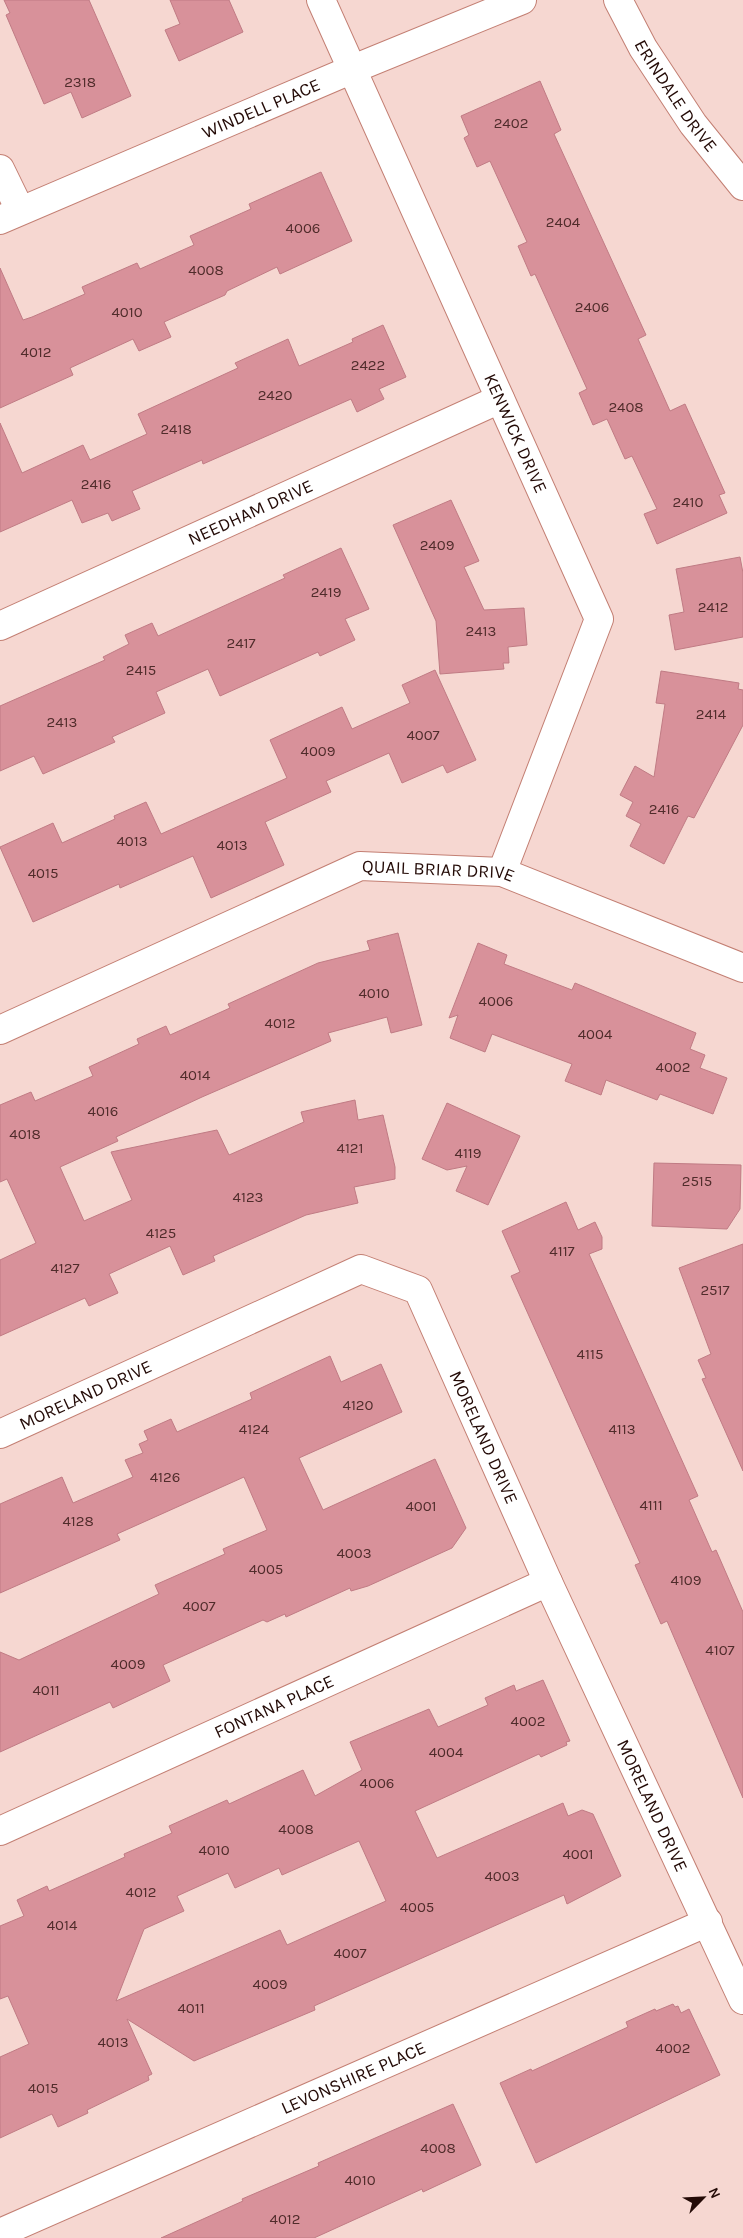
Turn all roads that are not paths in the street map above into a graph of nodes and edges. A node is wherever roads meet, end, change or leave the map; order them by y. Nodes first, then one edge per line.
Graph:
1 (321, 0) edge
2 (522, 0) edge
3 (618, 0) edge
4 (353, 69) junction
5 (0, 169) edge
6 (743, 186) edge
7 (10, 215) edge
8 (500, 399) junction
9 (0, 626) edge
10 (502, 872) junction
11 (743, 968) edge
12 (0, 1030) edge
13 (0, 1434) edge
14 (548, 1582) junction
15 (0, 1831) edge
16 (708, 1922) junction
17 (743, 2000) edge
18 (0, 2233) edge

1 - 4 street, KENWICK DRIVE
2 - 4 street, WINDELL PLACE
3 - 6 street, ERINDALE DRIVE
4 - 7 street, WINDELL PLACE
4 - 8 street, KENWICK DRIVE
5 - 7 street
8 - 9 street, NEEDHAM DRIVE
8 - 10 street, KENWICK DRIVE
10 - 11 street, QUAIL BRIAR DRIVE
10 - 12 street, QUAIL BRIAR DRIVE
13 - 14 street, MORELAND DRIVE
14 - 15 street, FONTANA PLACE
14 - 16 street, MORELAND DRIVE
16 - 17 street, MORELAND DRIVE
16 - 18 street, LEVONSHIRE PLACE

